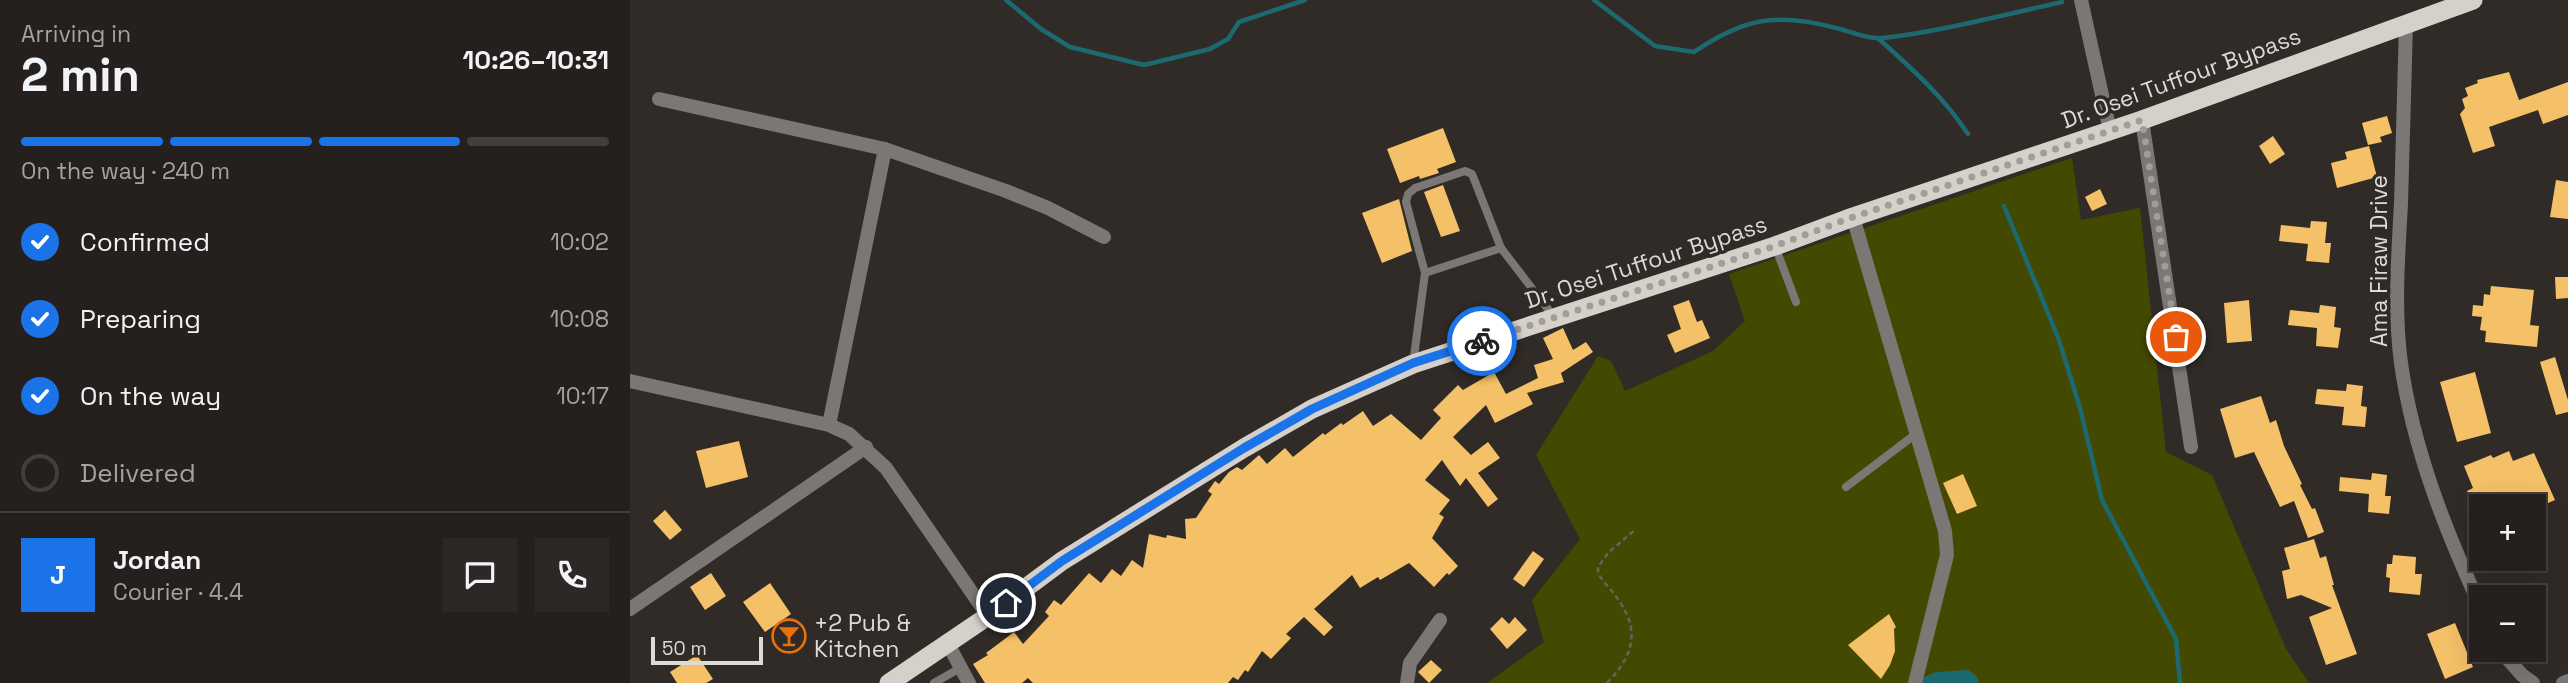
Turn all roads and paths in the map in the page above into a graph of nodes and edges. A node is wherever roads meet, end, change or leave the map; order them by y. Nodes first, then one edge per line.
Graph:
1 (2081, 0) edge
2 (2473, 0) edge
3 (2406, 24) junction
4 (659, 99) dead end
5 (2142, 120) junction
6 (2110, 131) junction
7 (885, 149) junction
8 (1853, 217) junction
9 (1104, 237) dead end
10 (1775, 246) junction
11 (1501, 248) junction
12 (1425, 272) junction
13 (1796, 302) dead end
14 (1554, 317) junction
15 (1413, 363) junction
16 (630, 381) edge
17 (828, 425) junction
18 (1917, 433) junction
19 (866, 447) junction
20 (2191, 447) dead end
21 (1846, 487) dead end
22 (1635, 530) dead end
23 (2470, 585) edge
24 (630, 609) edge
25 (988, 616) junction
26 (1440, 620) dead end
27 (948, 644) junction
28 (2510, 662) edge
29 (962, 667) junction
30 (889, 683) edge
31 (934, 683) edge
32 (969, 683) edge
33 (1407, 683) edge
34 (1607, 683) edge
35 (1915, 683) edge
36 (2533, 683) edge

1 - 6 street
2 - 3 highway, Dr. Osei Tuffour Bypass
3 - 5 highway, Dr. Osei Tuffour Bypass
3 - 23 street, Ama Firaw Drive
4 - 7 street
5 - 6 highway, Dr. Osei Tuffour Bypass
5 - 20 street
6 - 8 highway, Dr. Osei Tuffour Bypass
7 - 9 street
7 - 17 street
8 - 10 highway, Dr. Osei Tuffour Bypass
8 - 18 street
10 - 13 lane
10 - 14 highway, Dr. Osei Tuffour Bypass
11 - 12 lane
11 - 12 lane
11 - 14 lane
12 - 15 lane
14 - 15 highway, Dr. Osei Tuffour Bypass
15 - 25 highway, Dr. Osei Tuffour Bypass
16 - 17 street
17 - 19 street
18 - 21 lane
18 - 35 street
19 - 24 street
19 - 25 street
22 - 34 path
25 - 27 highway, Dr. Osei Tuffour Bypass
26 - 33 street
27 - 29 street
27 - 30 highway, Dr. Osei Tuffour Bypass
28 - 36 street
29 - 31 lane
29 - 32 street

